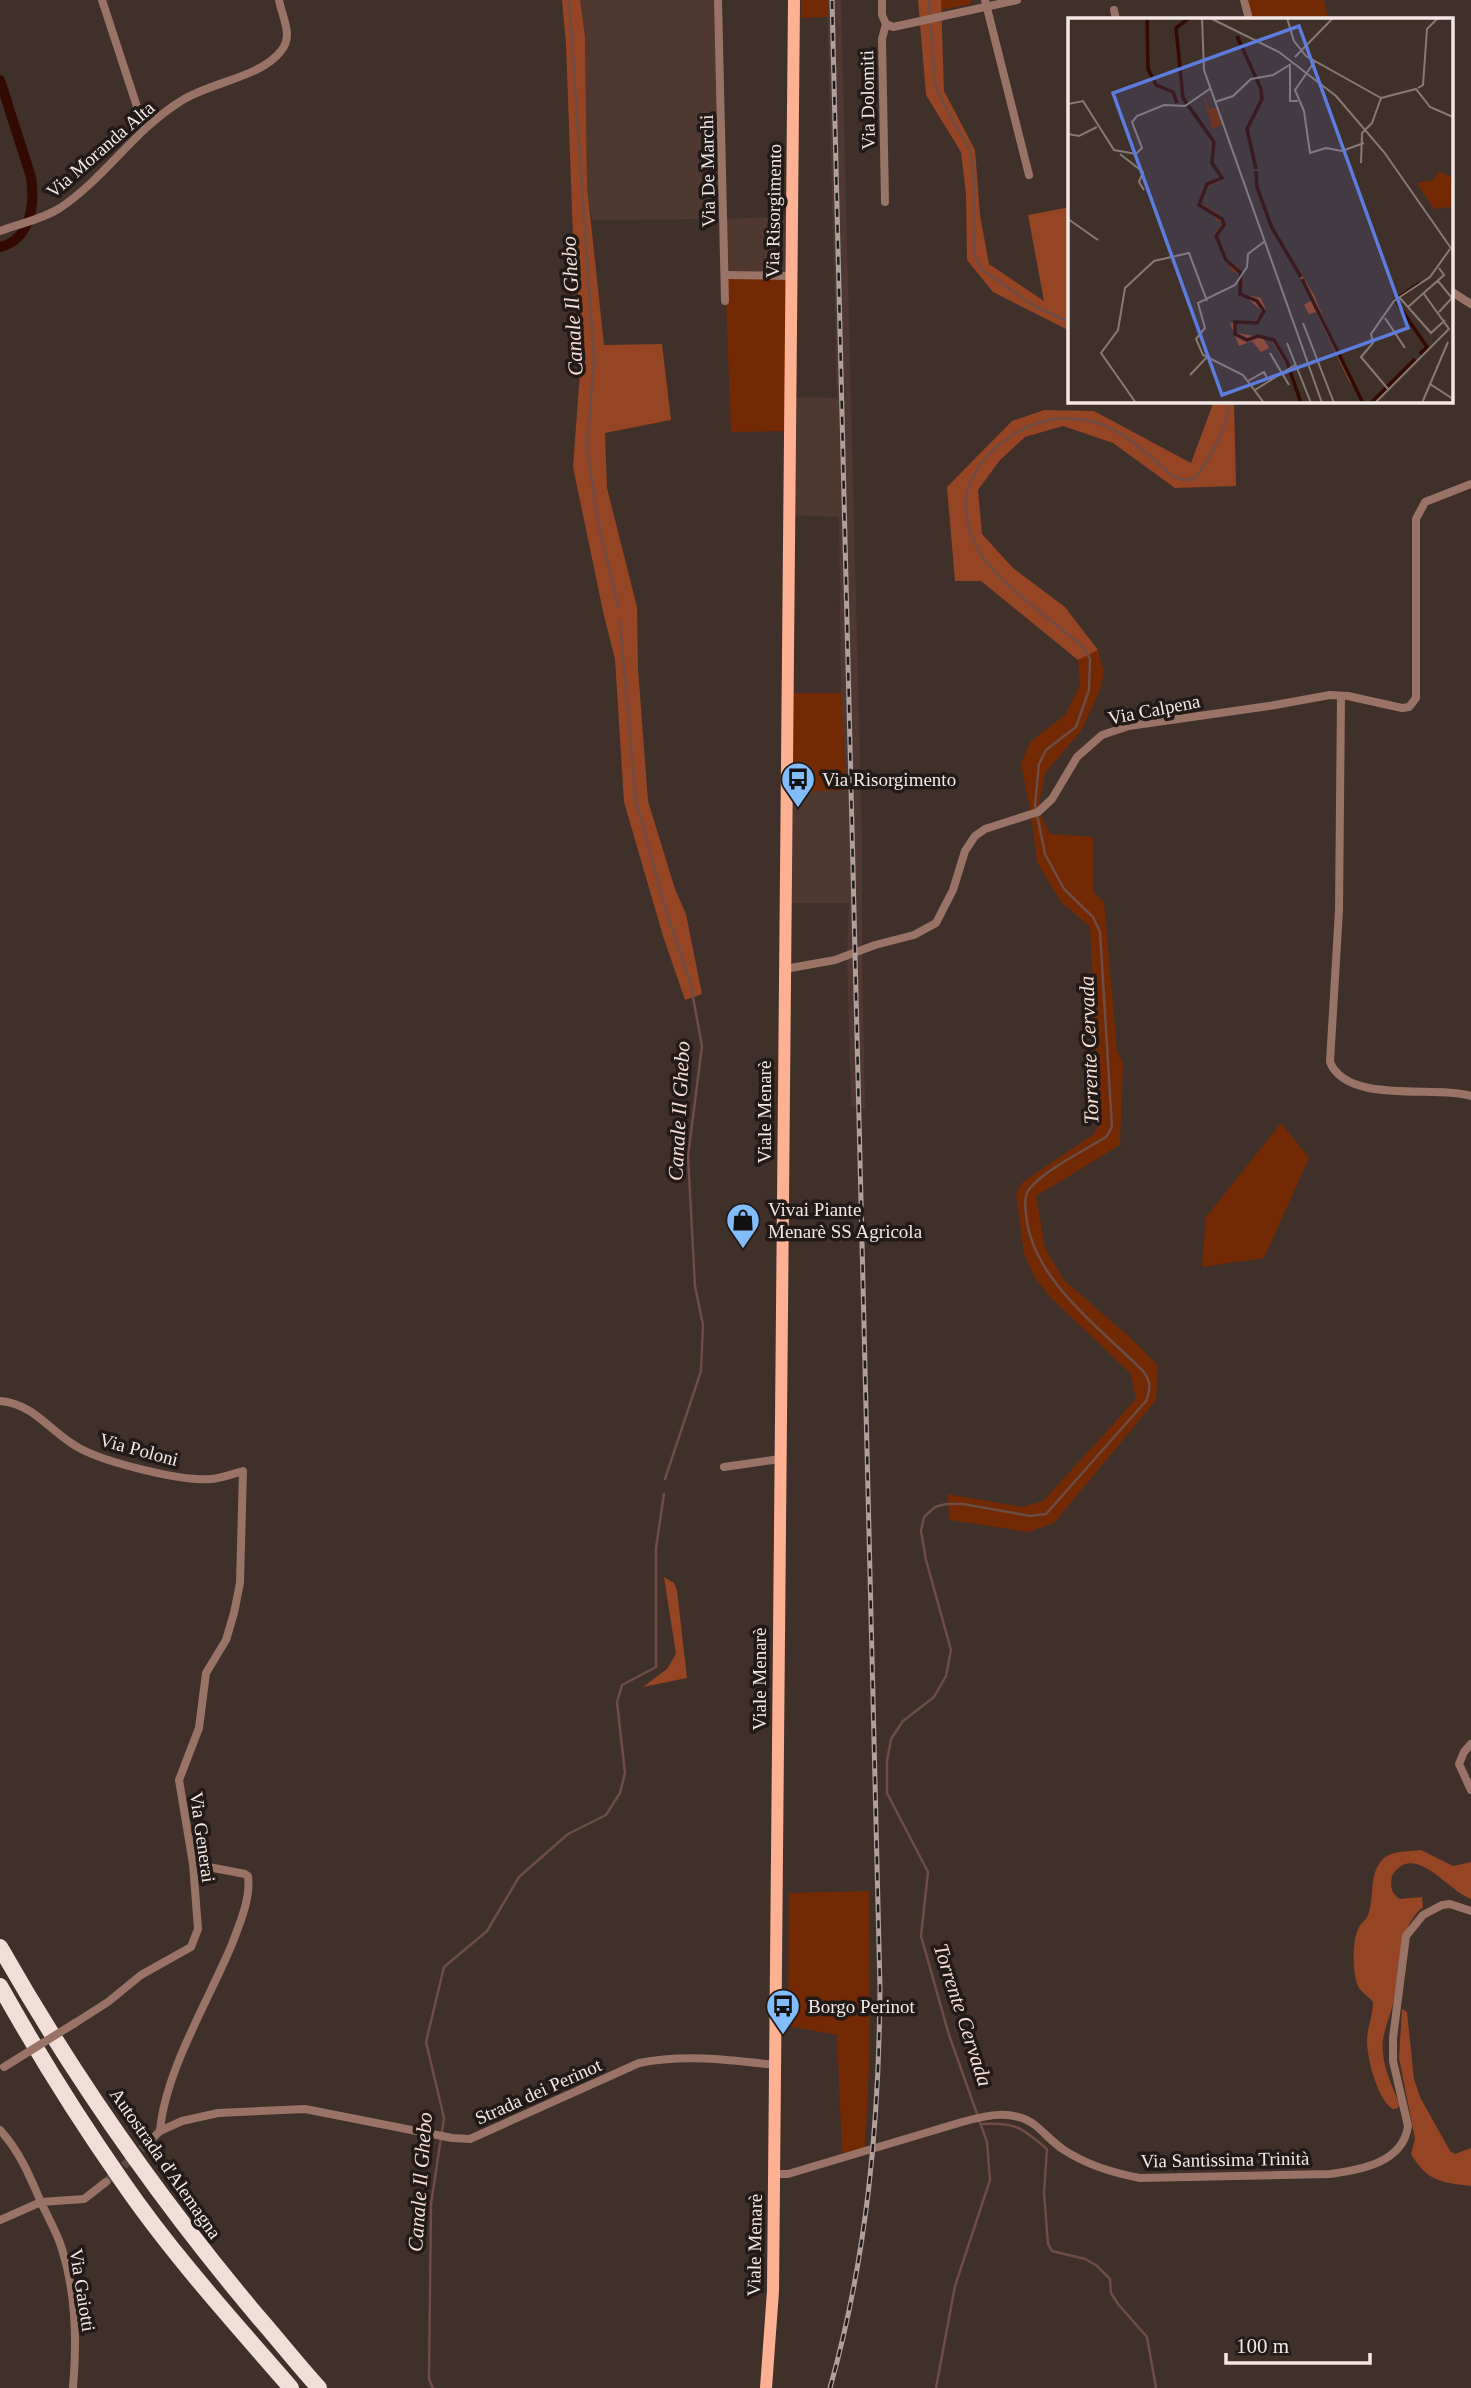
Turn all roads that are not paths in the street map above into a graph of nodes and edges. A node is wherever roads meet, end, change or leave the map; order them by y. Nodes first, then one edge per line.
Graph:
1 (102, 0) edge
2 (279, 0) edge
3 (718, 0) edge
4 (794, 0) edge
5 (882, 0) edge
6 (1017, 0) edge
7 (1244, 0) edge
8 (985, 3) edge
9 (1249, 18) edge
10 (886, 24) junction
11 (144, 128) junction
12 (1029, 175) dead end
13 (885, 202) dead end
14 (0, 230) edge
15 (725, 275) junction
16 (791, 276) junction
17 (1454, 293) edge
18 (725, 301) dead end
19 (1471, 304) edge
20 (1471, 484) edge
21 (1341, 697) junction
22 (785, 969) junction
23 (1471, 1096) edge
24 (0, 1401) edge
25 (780, 1459) junction
26 (724, 1467) dead end
27 (243, 1471) joint
28 (1471, 1744) edge
29 (1471, 1790) edge
30 (193, 1864) junction
31 (1471, 1911) edge
32 (0, 1947) edge
33 (0, 1986) edge
34 (775, 2065) junction
35 (2, 2069) edge
36 (0, 2130) edge
37 (160, 2131) junction
38 (152, 2139) tunnel mouth
39 (774, 2174) junction
40 (106, 2182) tunnel mouth
41 (41, 2202) junction
42 (0, 2220) edge
43 (73, 2388) edge
44 (291, 2388) edge
45 (319, 2388) edge
46 (766, 2388) edge

1 - 11 street
2 - 11 street, Via Moranda Alta
3 - 15 street, Via De Marchi
4 - 16 main road, Via Risorgimento
5 - 10 street, Via Dolomiti
6 - 8 street
7 - 9 street
8 - 10 street
8 - 12 street
10 - 13 street, Via Dolomiti
11 - 14 street, Via Moranda Alta
15 - 16 street
15 - 18 street, Via De Marchi
16 - 22 main road, Via Risorgimento
17 - 19 street
20 - 21 street, Via Calpena
21 - 22 street, Via Calpena
21 - 23 street
22 - 25 main road, Viale Menarè
24 - 27 street, Via Poloni
25 - 26 street
25 - 34 main road, Viale Menarè
27 - 30 street, Via Generai
28 - 29 street
30 - 35 street, Via Generai, bridge
30 - 37 street
31 - 39 street, Via Santissima Trinità
32 - 45 highway, Autostrada d'Alemagna
33 - 44 highway
34 - 37 street, Strada dei Perinot
34 - 39 main road, Viale Menarè
36 - 41 street
37 - 38 street, Strada dei Perinot
39 - 46 main road, Viale Menarè
40 - 41 street
41 - 42 street
41 - 43 street, Via Gaiotti

